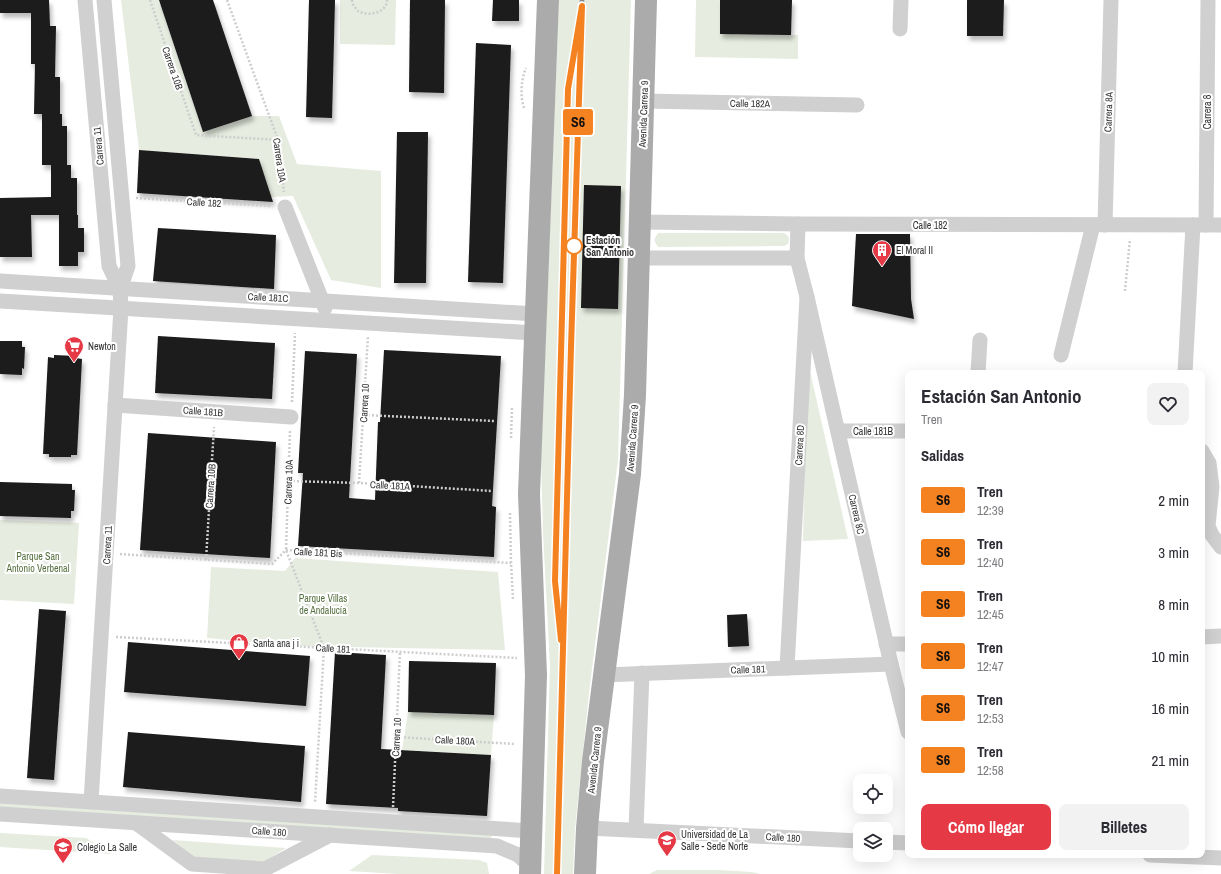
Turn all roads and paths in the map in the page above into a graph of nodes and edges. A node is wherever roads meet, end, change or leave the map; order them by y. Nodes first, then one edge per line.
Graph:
1 (85, 0) edge
2 (104, 0) edge
3 (150, 0) edge
4 (227, 0) edge
5 (352, 0) edge
6 (387, 0) edge
7 (548, 0) edge
8 (646, 0) edge
9 (901, 0) edge
10 (1111, 0) edge
11 (1208, 0) edge
12 (900, 29) dead end
13 (643, 101) junction
14 (857, 105) dead end
15 (278, 140) junction
16 (122, 197) junction
17 (285, 207) junction
18 (640, 222) junction
19 (798, 224) junction
20 (1099, 225) junction
21 (1132, 225) junction
22 (1207, 225) edge
23 (639, 258) junction
24 (797, 258) junction
25 (0, 281) edge
26 (120, 288) junction
27 (1125, 290) dead end
28 (807, 297) junction
29 (0, 301) edge
30 (322, 301) junction
31 (121, 308) junction
32 (295, 319) junction
33 (330, 321) junction
34 (369, 323) junction
35 (535, 323) junction
36 (980, 340) dead end
37 (1061, 355) dead end
38 (978, 370) edge
39 (1185, 370) edge
40 (115, 405) junction
41 (215, 412) junction
42 (364, 414) junction
43 (291, 416) junction
44 (494, 421) dead end
45 (838, 431) junction
46 (905, 431) edge
47 (1205, 456) edge
48 (288, 481) junction
49 (359, 483) junction
50 (492, 491) dead end
51 (1221, 547) edge
52 (286, 550) junction
53 (107, 553) junction
54 (206, 560) junction
55 (510, 563) dead end
56 (101, 636) junction
57 (1221, 636) edge
58 (1205, 637) edge
59 (886, 644) junction
60 (905, 644) edge
61 (324, 648) junction
62 (400, 652) junction
63 (517, 658) dead end
64 (891, 664) junction
65 (787, 668) junction
66 (642, 673) junction
67 (604, 675) junction
68 (905, 720) edge
69 (396, 737) junction
70 (515, 744) dead end
71 (0, 796) edge
72 (91, 802) junction
73 (0, 814) edge
74 (314, 817) junction
75 (136, 822) junction
76 (392, 822) junction
77 (587, 828) junction
78 (636, 830) junction
79 (532, 831) junction
80 (330, 835) junction
81 (853, 841) edge
82 (893, 842) edge
83 (905, 843) edge
84 (1205, 857) edge
85 (1221, 858) edge
86 (530, 871) edge
87 (585, 874) edge

1 - 26 street, Carrera 11
2 - 16 street, Carrera 11
3 - 15 path, Carrera 10B
4 - 15 path, Carrera 10A
5 - 6 path
7 - 35 main road
8 - 13 main road, Avenida Carrera 9
9 - 12 street
10 - 20 street, Carrera 8A
11 - 22 street, Carrera 8
13 - 14 street, Calle 182A
13 - 18 main road, Avenida Carrera 9
15 - 17 path, Carrera 10A
16 - 17 path, Calle 182
16 - 26 street, Carrera 11
17 - 30 street
18 - 19 street, Calle 182
18 - 23 main road, Avenida Carrera 9
19 - 20 street, Calle 182
19 - 24 street, Carrera 8D
20 - 21 street, Calle 182
20 - 37 street, Carrera 8A
21 - 22 street, Calle 182
21 - 27 path
22 - 39 street, Carrera 8
23 - 24 street
23 - 67 main road, Avenida Carrera 9
24 - 28 street, Carrera 8D
25 - 26 street, Calle 181C
26 - 30 street, Calle 181C
26 - 31 street, Carrera 11
28 - 45 street, Carrera 8C
28 - 65 street, Carrera 8D
29 - 31 street, Calle 181C
30 - 33 street
30 - 35 street, Calle 181C
31 - 32 street, Calle 181C
31 - 40 street, Carrera 11
32 - 33 street, Calle 181C
32 - 43 path, Carrera 10A
33 - 34 street, Calle 181C
34 - 35 street, Calle 181C
34 - 42 path, Carrera 10
35 - 79 main road
36 - 38 street
40 - 41 street, Calle 181B
40 - 53 street, Carrera 11
41 - 43 street, Calle 181B
41 - 54 path, Carrera 10B
42 - 44 path
42 - 49 path, Carrera 10
43 - 48 path, Carrera 10A
45 - 46 street, Calle 181B
45 - 59 street, Carrera 8C
47 - 51 street
48 - 49 path, Calle 181A
48 - 52 path, Carrera 10A
49 - 50 path, Calle 181A
52 - 54 path, Calle 181 Bis
52 - 55 path, Calle 181 Bis
52 - 61 path
53 - 54 path, Calle 181 Bis
53 - 56 street, Carrera 11
56 - 61 path, Calle 181
56 - 72 street, Carrera 11
57 - 58 street
59 - 60 street
59 - 64 street, Carrera 8C
61 - 62 path, Calle 181
61 - 74 path
62 - 63 path, Calle 181
62 - 69 path, Carrera 10
64 - 65 street, Calle 181
64 - 68 street, Carrera 8C
65 - 66 street, Calle 181
66 - 67 street, Calle 181
66 - 78 street
67 - 77 main road, Avenida Carrera 9
69 - 70 path, Calle 180A
69 - 76 path, Carrera 10
71 - 72 street, Calle 180
72 - 74 street, Calle 180
73 - 75 street, Calle 180
74 - 76 street, Calle 180
75 - 80 street, Calle 180
75 - 80 street
76 - 79 street, Calle 180
77 - 78 street, Calle 180
77 - 87 main road, Avenida Carrera 9
78 - 81 street, Calle 180
79 - 86 main road
80 - 86 street, Calle 180
82 - 83 street
84 - 85 street

